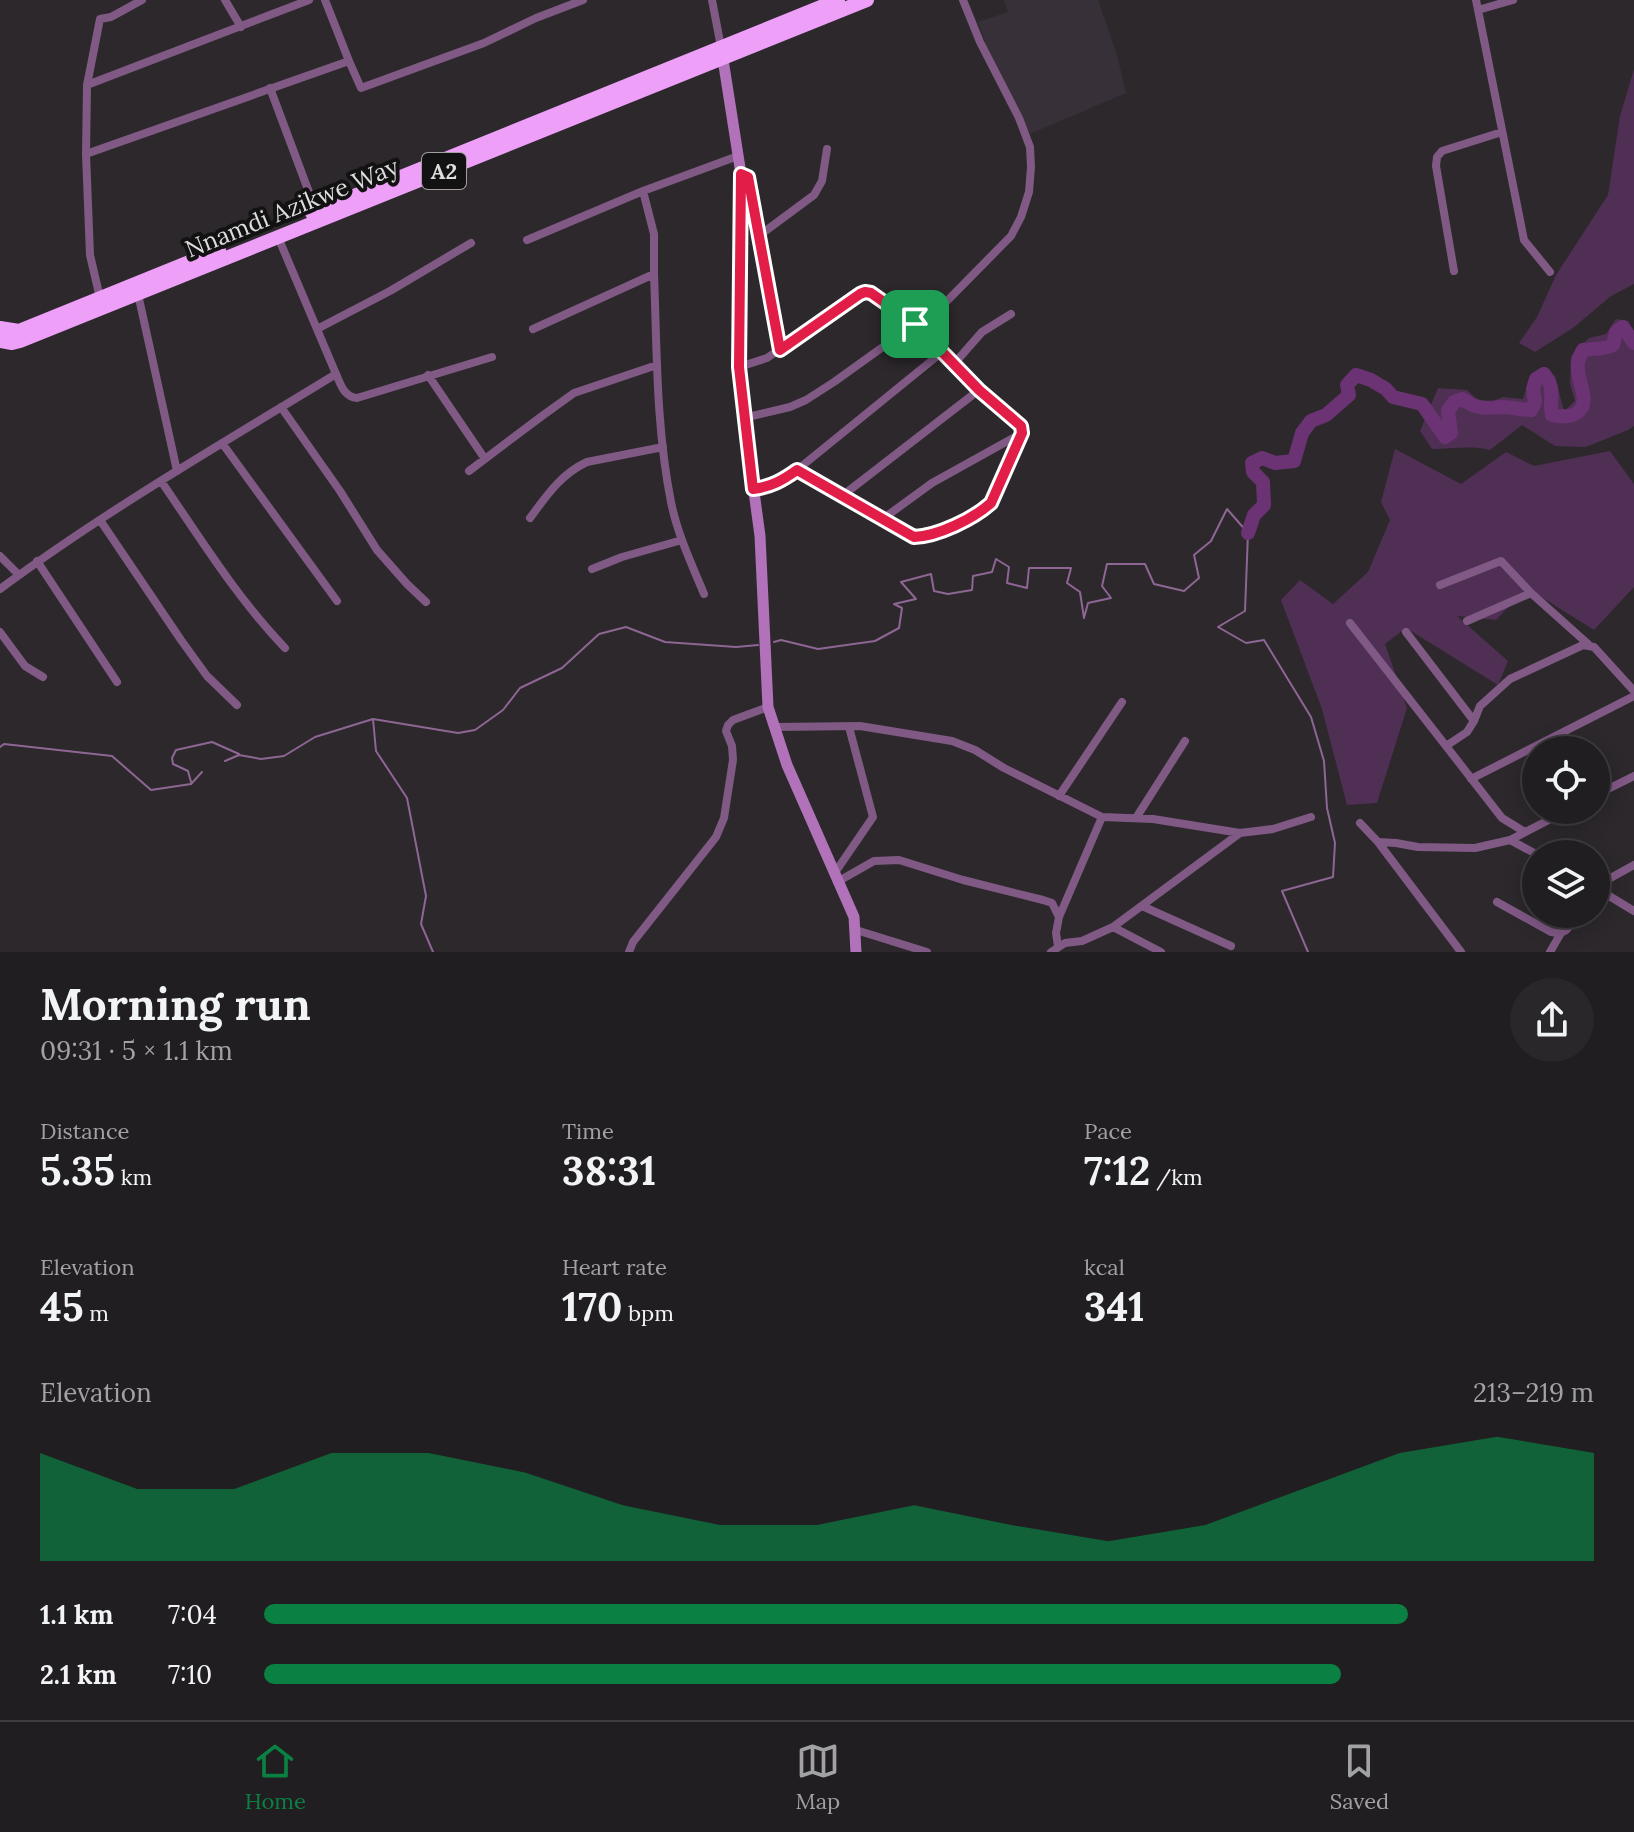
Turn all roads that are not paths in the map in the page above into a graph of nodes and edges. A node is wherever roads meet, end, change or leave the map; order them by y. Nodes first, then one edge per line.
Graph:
1 (142, 0) edge
2 (225, 0) edge
3 (309, 0) edge
4 (583, 0) edge
5 (712, 0) edge
6 (838, 0) edge
7 (867, 0) edge
8 (963, 0) edge
9 (1476, 0) edge
10 (1513, 0) edge
11 (328, 2) edge
12 (293, 3) edge
13 (1478, 10) junction
14 (241, 27) junction
15 (722, 53) junction
16 (349, 61) junction
17 (87, 85) junction
18 (270, 88) junction
19 (1502, 132) junction
20 (827, 149) dead end
21 (86, 154) junction
22 (738, 156) junction
23 (741, 174) junction
24 (643, 191) junction
25 (316, 211) junction
26 (760, 235) junction
27 (278, 237) junction
28 (527, 240) dead end
29 (471, 243) dead end
30 (1454, 271) dead end
31 (1550, 272) dead end
32 (654, 274) junction
33 (138, 294) junction
34 (100, 298) junction
35 (1011, 314) dead end
36 (915, 324) junction
37 (0, 328) edge
38 (317, 329) junction
39 (533, 329) dead end
40 (0, 341) edge
41 (780, 350) junction
42 (941, 353) junction
43 (492, 357) dead end
44 (657, 365) junction
45 (953, 365) junction
46 (739, 367) junction
47 (336, 374) junction
48 (428, 375) junction
49 (979, 390) junction
50 (281, 407) junction
51 (744, 418) junction
52 (1022, 433) junction
53 (222, 443) junction
54 (663, 447) junction
55 (485, 459) junction
56 (797, 470) junction
57 (177, 471) junction
58 (469, 471) dead end
59 (161, 481) junction
60 (753, 489) junction
61 (842, 496) junction
62 (530, 518) dead end
63 (884, 518) junction
64 (100, 520) junction
65 (682, 540) junction
66 (0, 556) edge
67 (37, 561) junction
68 (592, 569) dead end
69 (19, 575) junction
70 (1440, 585) dead end
71 (0, 589) edge
72 (1531, 593) junction
73 (704, 594) dead end
74 (337, 601) dead end
75 (426, 602) dead end
76 (1467, 621) dead end
77 (1350, 623) dead end
78 (0, 632) edge
79 (1406, 632) dead end
80 (1588, 645) junction
81 (285, 648) dead end
82 (43, 677) dead end
83 (117, 682) dead end
84 (1634, 694) edge
85 (1122, 702) dead end
86 (237, 705) dead end
87 (768, 707) junction
88 (1474, 721) junction
89 (774, 727) junction
90 (849, 727) junction
91 (1185, 741) dead end
92 (1446, 746) junction
93 (1634, 776) edge
94 (1471, 779) junction
95 (1610, 788) edge
96 (1059, 796) junction
97 (1102, 817) junction
98 (1311, 817) dead end
99 (1136, 818) junction
100 (1360, 823) dead end
101 (1541, 824) edge
102 (1525, 832) junction
103 (1240, 833) junction
104 (1510, 840) junction
105 (1378, 842) junction
106 (1522, 846) edge
107 (1634, 865) edge
108 (835, 878) junction
109 (1610, 879) edge
110 (1610, 896) edge
111 (1497, 902) dead end
112 (1142, 906) junction
113 (1634, 911) edge
114 (1059, 917) junction
115 (1113, 927) junction
116 (1568, 928) edge
117 (856, 930) junction
118 (1561, 933) junction
119 (1231, 946) dead end
120 (1054, 949) edge
121 (629, 952) edge
122 (856, 952) edge
123 (927, 952) edge
124 (1161, 952) edge
125 (1461, 952) edge
126 (1550, 952) edge

1 - 17 street
2 - 14 street
3 - 12 street
4 - 16 street
5 - 15 street
6 - 15 highway, Nnamdi Azikwe Way / A2
7 - 15 highway, Nnamdi Azikwe Way / A2
8 - 36 street
9 - 13 street
10 - 13 street
11 - 16 street
12 - 14 street
13 - 19 street
14 - 17 street
15 - 22 street
15 - 25 highway, Nnamdi Azikwe Way / A2
15 - 27 highway, Nnamdi Azikwe Way / A2
16 - 18 street
17 - 21 street
18 - 21 street
18 - 25 street
19 - 30 street
19 - 31 street
20 - 26 street
21 - 34 street
22 - 23 street
22 - 24 street
23 - 26 street
23 - 46 street
24 - 28 street
24 - 32 street
25 - 34 highway, Nnamdi Azikwe Way / A2
26 - 41 street
27 - 33 highway, Nnamdi Azikwe Way / A2
27 - 38 street
29 - 38 street
32 - 39 street
32 - 44 street
33 - 40 highway, Nnamdi Azikwe Way / A2
33 - 57 street
34 - 37 highway, Nnamdi Azikwe Way / A2
35 - 45 street
36 - 41 street
36 - 42 street
36 - 51 street
38 - 47 street
41 - 46 street
42 - 45 street
42 - 56 street
43 - 48 street
44 - 54 street
44 - 55 street
45 - 49 street
46 - 51 street
47 - 48 street
47 - 50 street
48 - 55 street
49 - 52 street
49 - 61 street
50 - 53 street
50 - 75 street
51 - 60 street
52 - 63 street
52 - 63 street
53 - 57 street
53 - 74 street
54 - 62 street
54 - 65 street
55 - 58 street
56 - 60 street
56 - 61 street
57 - 59 street
59 - 64 street
59 - 81 street
60 - 87 street
61 - 63 street
64 - 67 street
64 - 86 street
65 - 68 street
65 - 73 street
66 - 69 street
67 - 69 street
67 - 83 street
69 - 71 street
70 - 72 street
72 - 76 street
72 - 80 street
77 - 92 street
78 - 82 street
79 - 88 street
80 - 84 street
80 - 88 street
84 - 94 street
85 - 96 street
87 - 89 street
87 - 121 street
88 - 92 street
89 - 90 street
89 - 108 street
90 - 96 street
90 - 108 street
91 - 99 street
92 - 94 street
93 - 95 street
94 - 102 street
96 - 97 street
97 - 99 street
97 - 114 street
98 - 103 street
99 - 103 street
100 - 105 street
101 - 102 street
102 - 104 street
103 - 112 street
104 - 105 street
104 - 106 street
105 - 125 street
107 - 109 street
108 - 114 street
108 - 117 street
110 - 113 street
111 - 118 street
112 - 115 street
112 - 119 street
114 - 120 street
115 - 120 street
115 - 124 street
116 - 118 street
117 - 122 street
117 - 123 street
118 - 126 street

